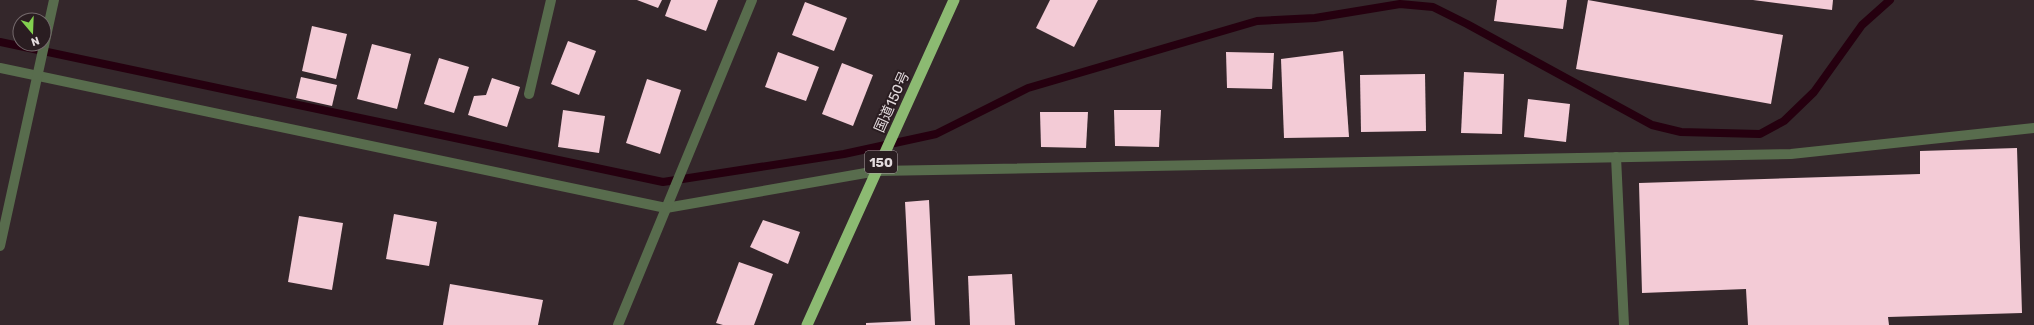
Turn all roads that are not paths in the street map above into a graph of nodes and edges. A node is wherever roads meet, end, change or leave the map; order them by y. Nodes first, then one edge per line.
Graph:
1 (54, 0) edge
2 (552, 0) edge
3 (752, 0) edge
4 (954, 0) edge
5 (0, 68) edge
6 (38, 76) junction
7 (529, 94) dead end
8 (2034, 128) edge
9 (1616, 157) junction
10 (876, 171) junction
11 (666, 208) junction
12 (0, 246) edge
13 (618, 325) edge
14 (808, 325) edge
15 (1624, 325) edge

1 - 6 street
2 - 7 street
3 - 11 street
4 - 10 highway, 国道150号 / 150
5 - 6 street
6 - 11 street
6 - 12 street
8 - 9 street
9 - 10 street
9 - 15 street
10 - 11 street
10 - 14 highway, 国道150号 / 150
11 - 13 street

